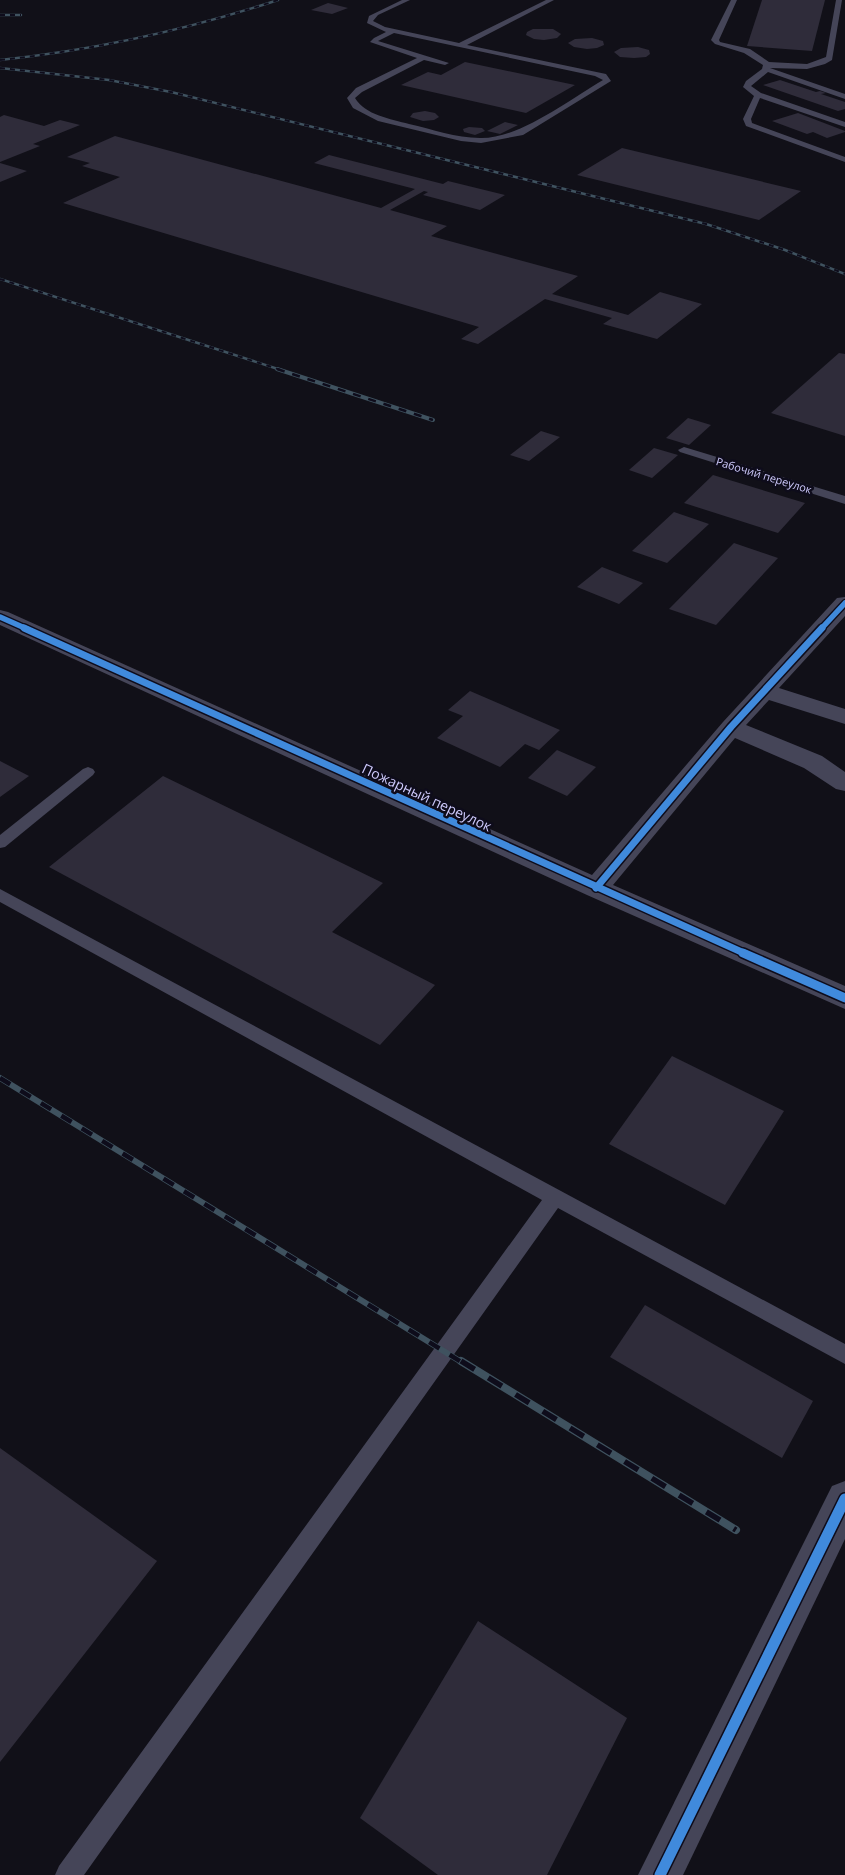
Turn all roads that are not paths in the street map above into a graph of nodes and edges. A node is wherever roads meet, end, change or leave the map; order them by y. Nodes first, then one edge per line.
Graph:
1 (407, 0) edge
2 (551, 0) edge
3 (734, 0) edge
4 (839, 0) edge
5 (394, 31) junction
6 (460, 46) junction
7 (423, 58) junction
8 (445, 63) dead end
9 (767, 67) junction
10 (758, 95) junction
11 (845, 97) edge
12 (845, 125) edge
13 (845, 160) edge
14 (684, 450) dead end
15 (845, 500) edge
16 (845, 603) edge
17 (0, 617) edge
18 (764, 691) junction
19 (845, 717) edge
20 (731, 727) junction
21 (88, 772) dead end
22 (845, 783) edge
23 (0, 843) edge
24 (596, 888) junction
25 (0, 894) edge
26 (845, 998) edge
27 (556, 1197) junction
28 (845, 1355) edge
29 (845, 1499) edge
30 (68, 1875) edge
31 (660, 1875) edge

1 - 5 lane
2 - 6 lane
3 - 9 lane
4 - 9 lane
5 - 6 lane
5 - 7 lane
6 - 7 lane
7 - 8 lane
9 - 10 lane
9 - 11 lane
10 - 12 lane
10 - 13 lane
14 - 15 lane, Рабочий переулок
16 - 18 street
17 - 24 street, Пожарный переулок
18 - 19 street
18 - 20 street
20 - 22 street
20 - 24 street
21 - 23 lane
24 - 26 street, Пожарный переулок
25 - 27 lane
27 - 28 lane
27 - 30 lane
29 - 31 street

